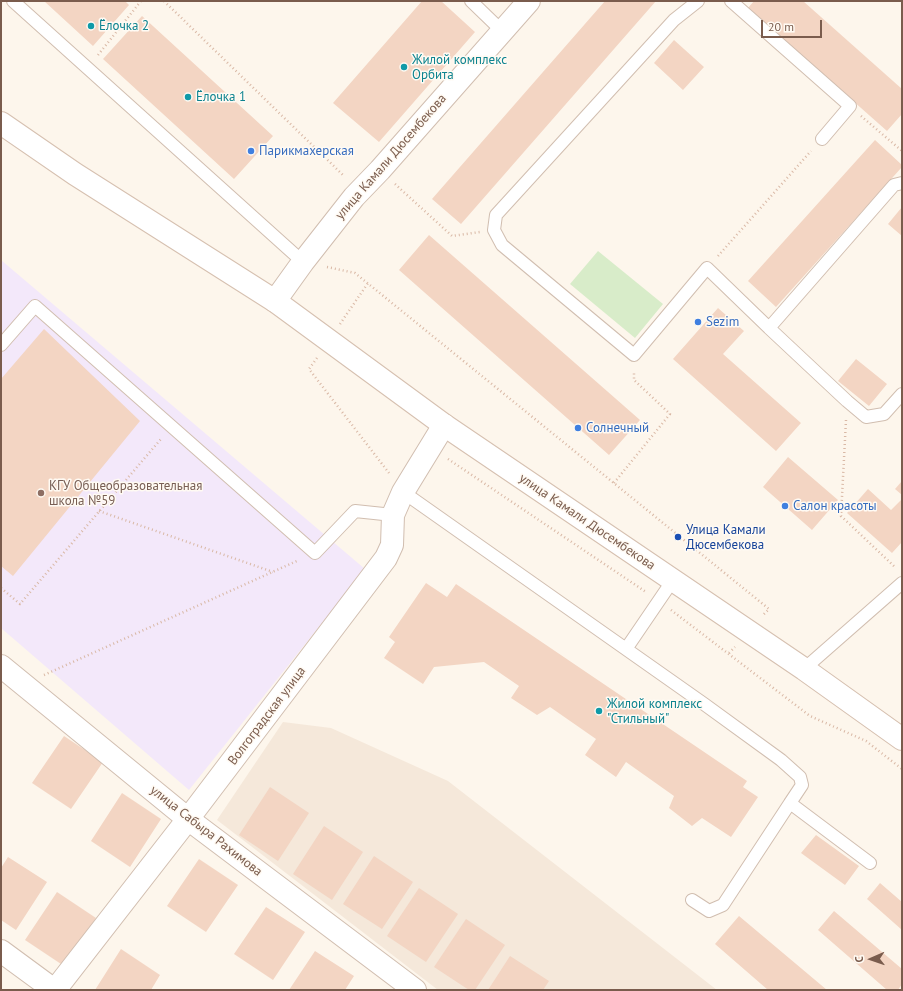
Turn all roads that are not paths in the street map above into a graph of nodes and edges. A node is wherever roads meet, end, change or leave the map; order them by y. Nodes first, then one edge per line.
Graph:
1 (13, 1) edge
2 (471, 1) edge
3 (529, 1) edge
4 (698, 1) edge
5 (731, 1) edge
6 (502, 31) junction
7 (1, 123) edge
8 (822, 139) road end
9 (902, 183) edge
10 (302, 262) junction
11 (275, 301) junction
12 (769, 328) junction
13 (1, 345) edge
14 (902, 394) edge
15 (444, 424) junction
16 (403, 492) junction
17 (393, 515) junction
18 (673, 580) junction
19 (902, 583) edge
20 (626, 649) junction
21 (1, 666) edge
22 (804, 669) junction
23 (902, 739) edge
24 (790, 803) junction
25 (188, 819) junction
26 (870, 862) dead end
27 (692, 900) dead end
28 (1, 951) edge
29 (55, 990) edge
30 (415, 990) edge

1 - 10 lane
2 - 6 lane
3 - 6 street, улица Камали Дюсембекова
4 - 12 lane
5 - 8 lane
6 - 10 street, улица Камали Дюсембекова
7 - 11 street, улица Камали Дюсембекова
9 - 12 lane
10 - 11 street, улица Камали Дюсембекова
11 - 15 street, улица Камали Дюсембекова
12 - 14 lane
13 - 17 lane
15 - 16 street, Волгоградская улица
15 - 18 street, улица Камали Дюсембекова
16 - 17 street, Волгоградская улица
16 - 20 lane
17 - 25 street, Волгоградская улица
18 - 20 lane
18 - 22 street, улица Камали Дюсембекова
19 - 22 lane
20 - 24 lane
21 - 25 street, улица Сабыра Рахимова
22 - 23 street, улица Камали Дюсембекова
24 - 26 lane
24 - 27 lane
25 - 29 street, Волгоградская улица
25 - 30 street, улица Сабыра Рахимова
28 - 29 street

